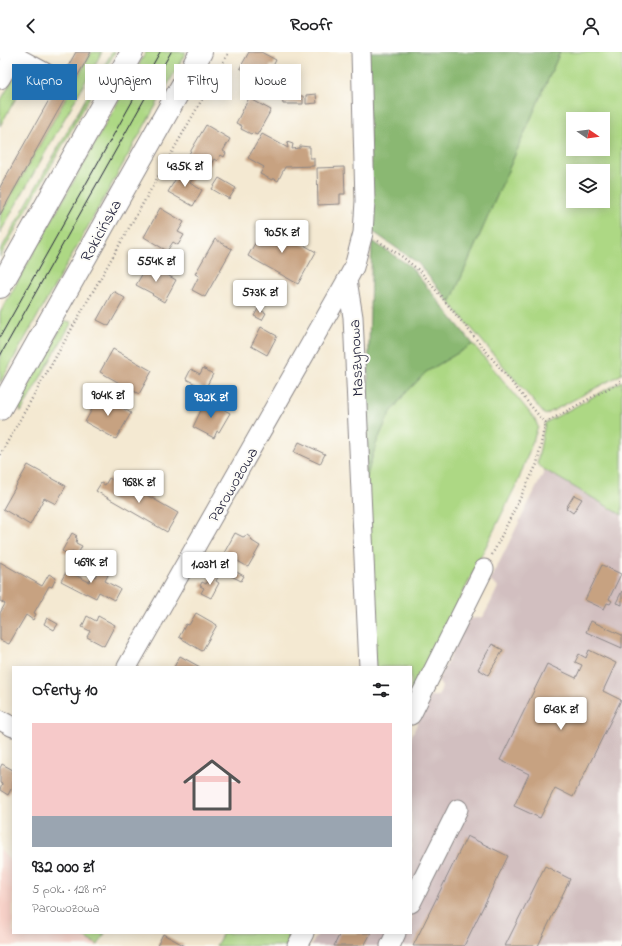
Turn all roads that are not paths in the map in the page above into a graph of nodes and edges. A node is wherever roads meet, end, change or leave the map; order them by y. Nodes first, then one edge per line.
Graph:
1 (132, 52) edge
2 (201, 52) edge
3 (361, 52) edge
4 (12, 53) edge
5 (31, 64) edge
6 (0, 79) edge
7 (348, 280) junction
8 (0, 287) edge
9 (0, 409) edge
10 (484, 569) road end
11 (128, 666) edge
12 (369, 666) edge
13 (412, 713) edge
14 (0, 720) edge
15 (12, 726) edge
16 (458, 809) dead end
17 (412, 901) edge
18 (303, 934) edge
19 (396, 934) edge
20 (297, 946) edge
21 (390, 946) edge

1 - 8 main road
2 - 9 main road, Rokicińska
3 - 7 street, Maszynowa
4 - 5 street
4 - 6 street
7 - 11 street, Parowozowa
7 - 12 street, Maszynowa
10 - 13 street
14 - 15 street
16 - 17 street
18 - 20 street
19 - 21 street

